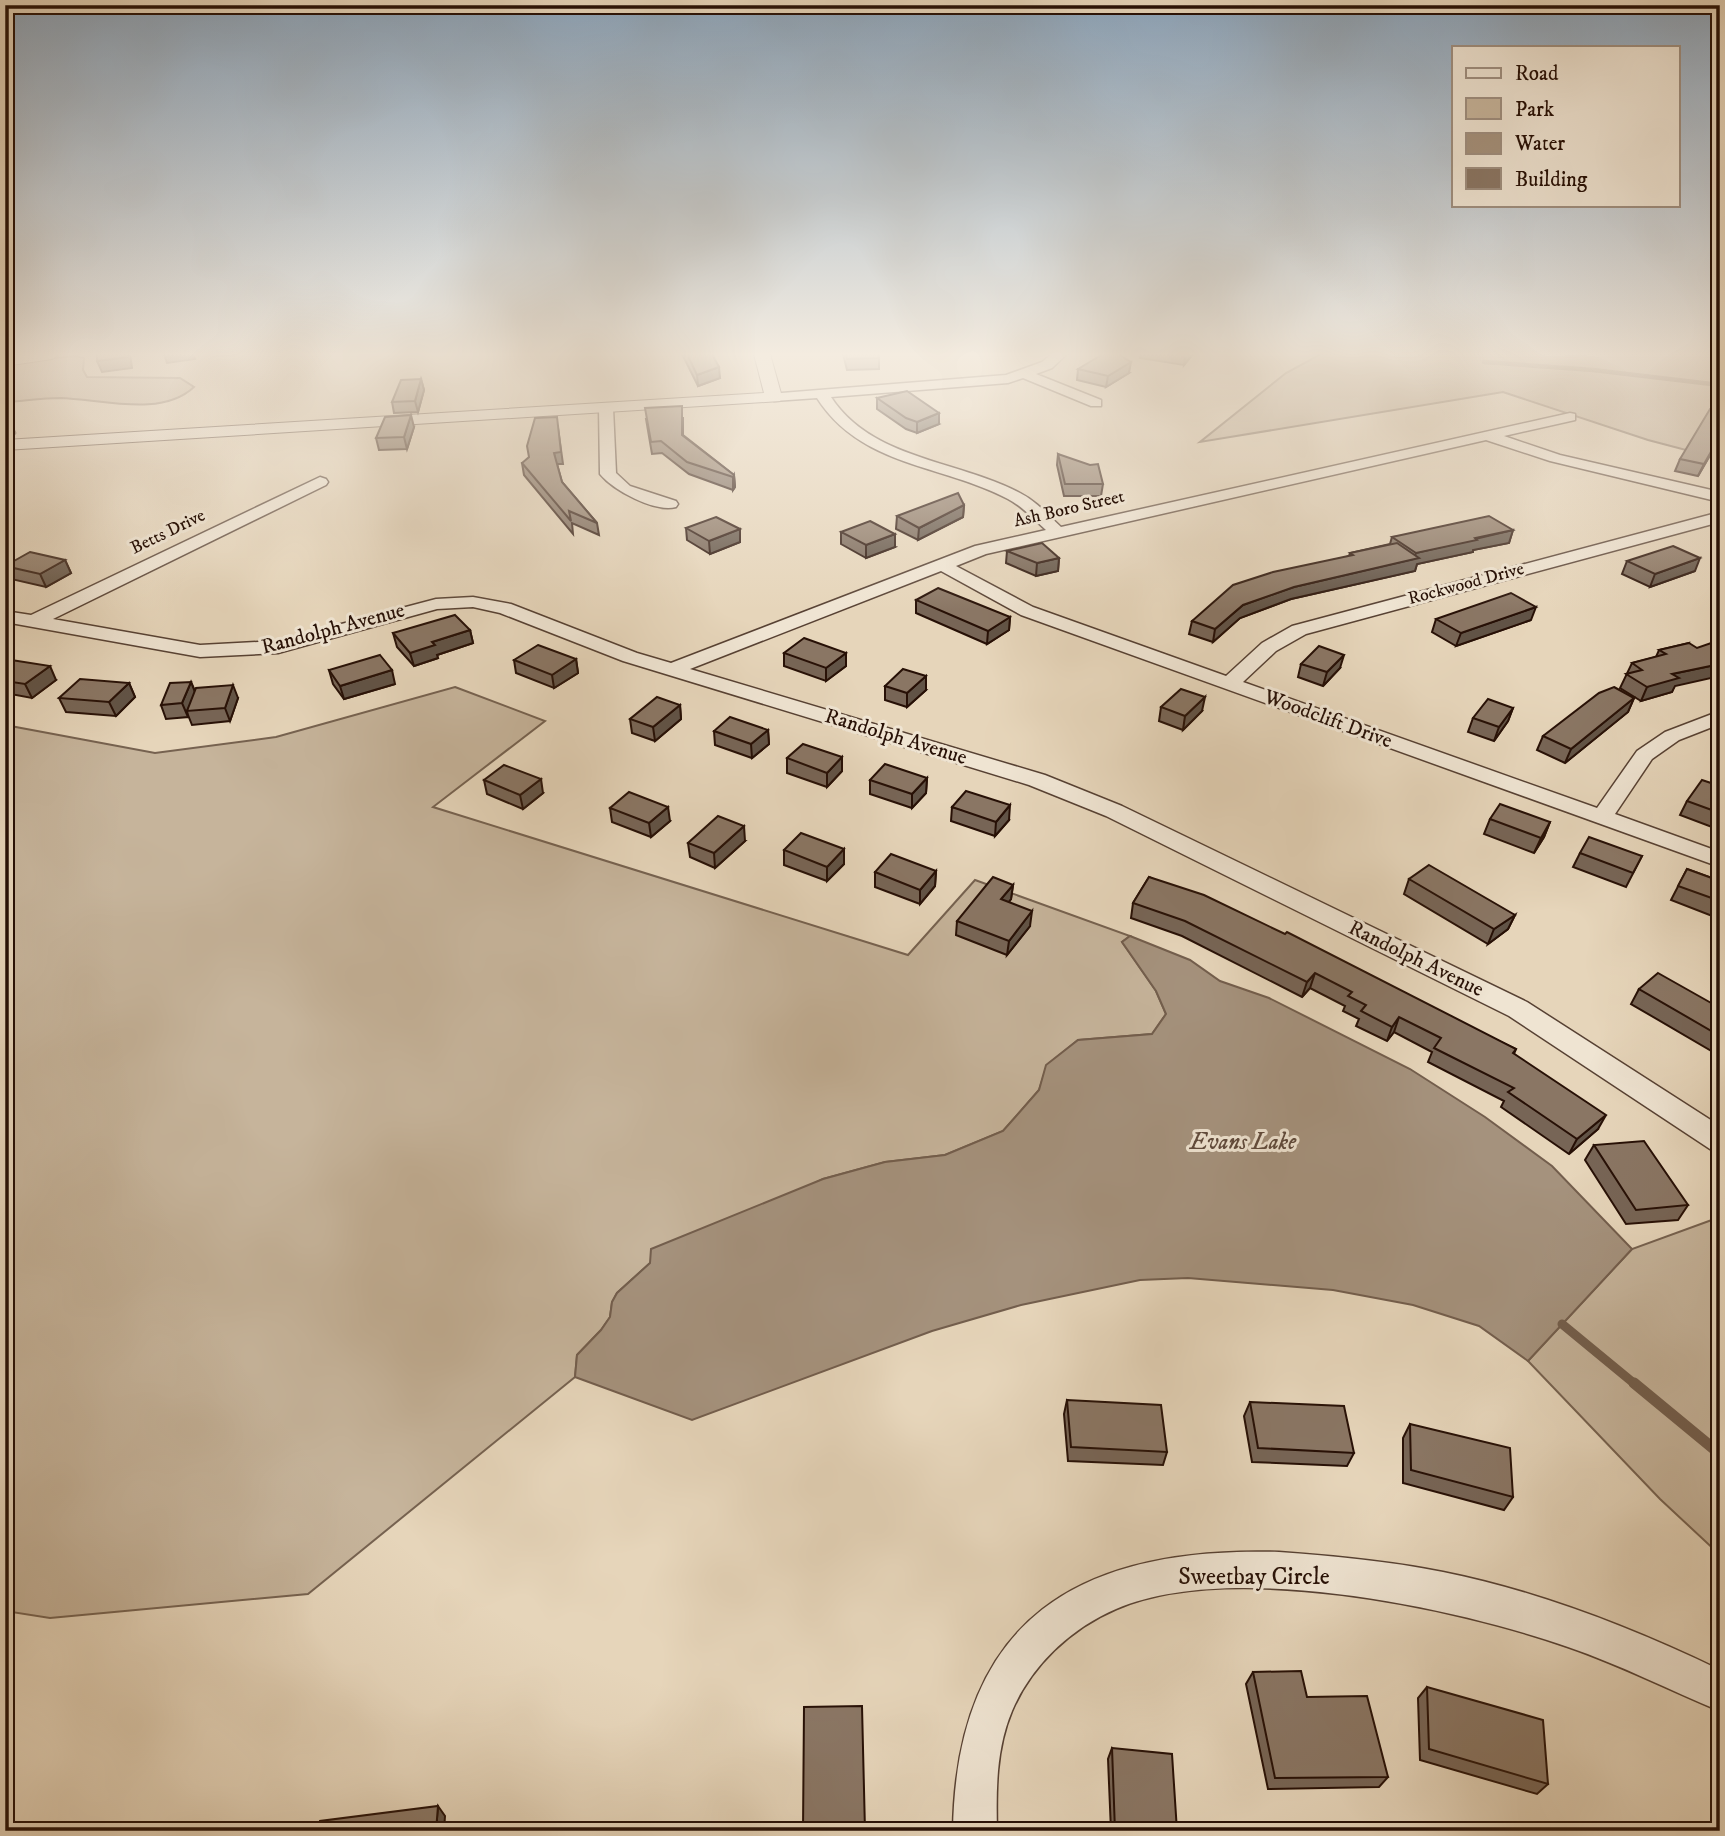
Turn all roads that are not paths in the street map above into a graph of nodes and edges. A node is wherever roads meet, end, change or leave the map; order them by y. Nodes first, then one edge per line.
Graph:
1 (62, 440) edge
2 (607, 440) edge
3 (870, 440) edge
4 (1471, 440) edge
5 (1499, 440) edge
6 (5, 443) edge
7 (320, 482) dead end
8 (1720, 497) edge
9 (670, 504) dead end
10 (1720, 517) edge
11 (1056, 531) junction
12 (942, 565) junction
13 (5, 616) edge
14 (34, 621) junction
15 (673, 669) junction
16 (1229, 684) junction
17 (1720, 717) edge
18 (1601, 818) junction
19 (1720, 860) edge
20 (1720, 1141) edge
21 (1720, 1692) edge
22 (975, 1831) edge

1 - 6 street
2 - 9 street
3 - 11 street
4 - 11 street, Ash Boro Street
5 - 8 street
7 - 14 street, Betts Drive
10 - 16 street, Rockwood Drive
11 - 12 street, Ash Boro Street
12 - 15 street, Ash Boro Street
12 - 16 street, Woodclift Drive
13 - 14 street, Randolph Avenue
14 - 15 street, Randolph Avenue
15 - 20 street, Randolph Avenue
16 - 18 street, Woodclift Drive
17 - 18 street
18 - 19 street, Woodclift Drive
21 - 22 street, Sweetbay Circle

